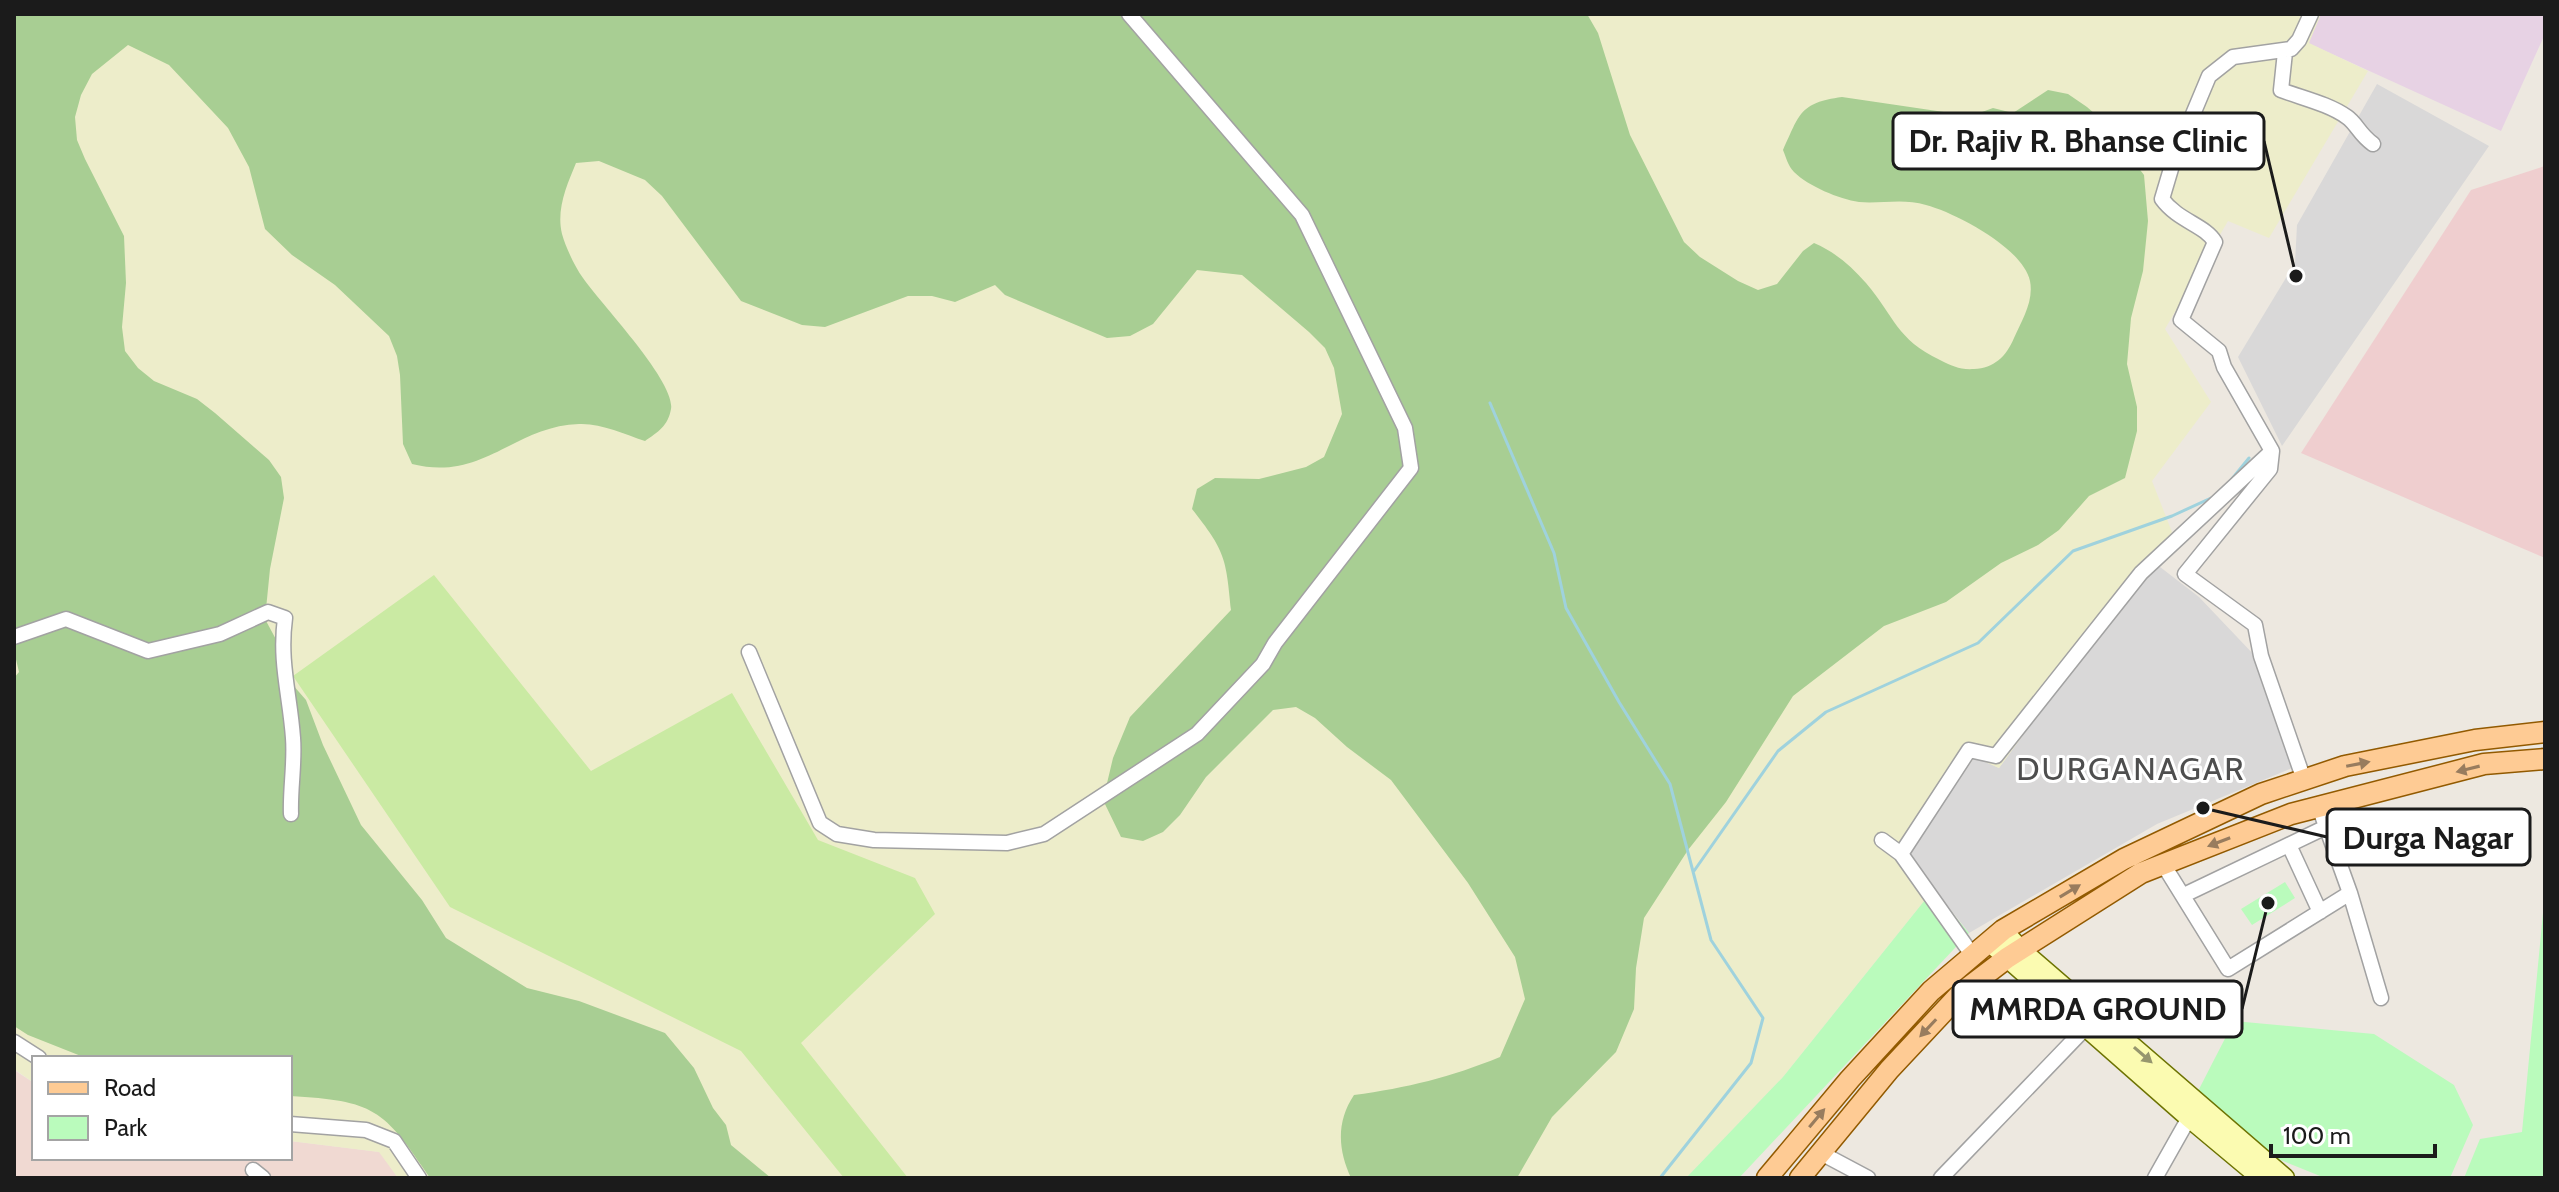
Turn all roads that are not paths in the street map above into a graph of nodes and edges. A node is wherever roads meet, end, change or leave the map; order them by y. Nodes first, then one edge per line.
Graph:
1 (1129, 14) edge
2 (2311, 14) edge
3 (2285, 52) junction
4 (2373, 144) dead end
5 (2272, 451) junction
6 (14, 637) edge
7 (749, 652) dead end
8 (2545, 732) edge
9 (2545, 759) edge
10 (2304, 780) junction
11 (2319, 807) junction
12 (291, 814) dead end
13 (2326, 827) junction
14 (1882, 840) dead end
15 (2289, 845) junction
16 (1901, 854) junction
17 (2163, 864) junction
18 (2350, 893) junction
19 (2184, 895) junction
20 (2320, 912) junction
21 (1996, 936) junction
22 (2014, 954) junction
23 (1973, 956) junction
24 (2381, 998) dead end
25 (2092, 1021) junction
26 (14, 1042) edge
27 (36, 1056) edge
28 (2193, 1110) junction
29 (292, 1124) edge
30 (1829, 1158) junction
31 (419, 1178) edge
32 (1767, 1178) edge
33 (1800, 1178) edge
34 (1829, 1178) edge
35 (1868, 1178) edge
36 (1941, 1178) edge
37 (2155, 1178) edge
38 (2261, 1178) edge
39 (2285, 1178) edge

1 - 7 street
2 - 3 street
3 - 4 street
3 - 5 street
5 - 10 street
5 - 16 street
6 - 12 street
10 -> 8 main road
9 -> 11 main road
21 -> 10 main road
11 - 13 street
11 -> 17 main road
13 - 15 street
13 - 18 street
14 - 16 street
15 - 19 street
15 - 20 street
16 - 23 street
17 - 19 street
17 - 22 main road
18 - 20 street
18 - 24 street
19 - 20 street
21 - 22 main road
21 - 23 main road
22 - 25 main road
22 -> 30 main road
32 -> 23 main road
25 - 28 main road
25 - 36 street
26 - 27 street
28 - 37 street
28 - 38 main road
28 - 39 main road
29 - 31 street
30 - 33 main road
30 - 34 street
30 - 35 street

